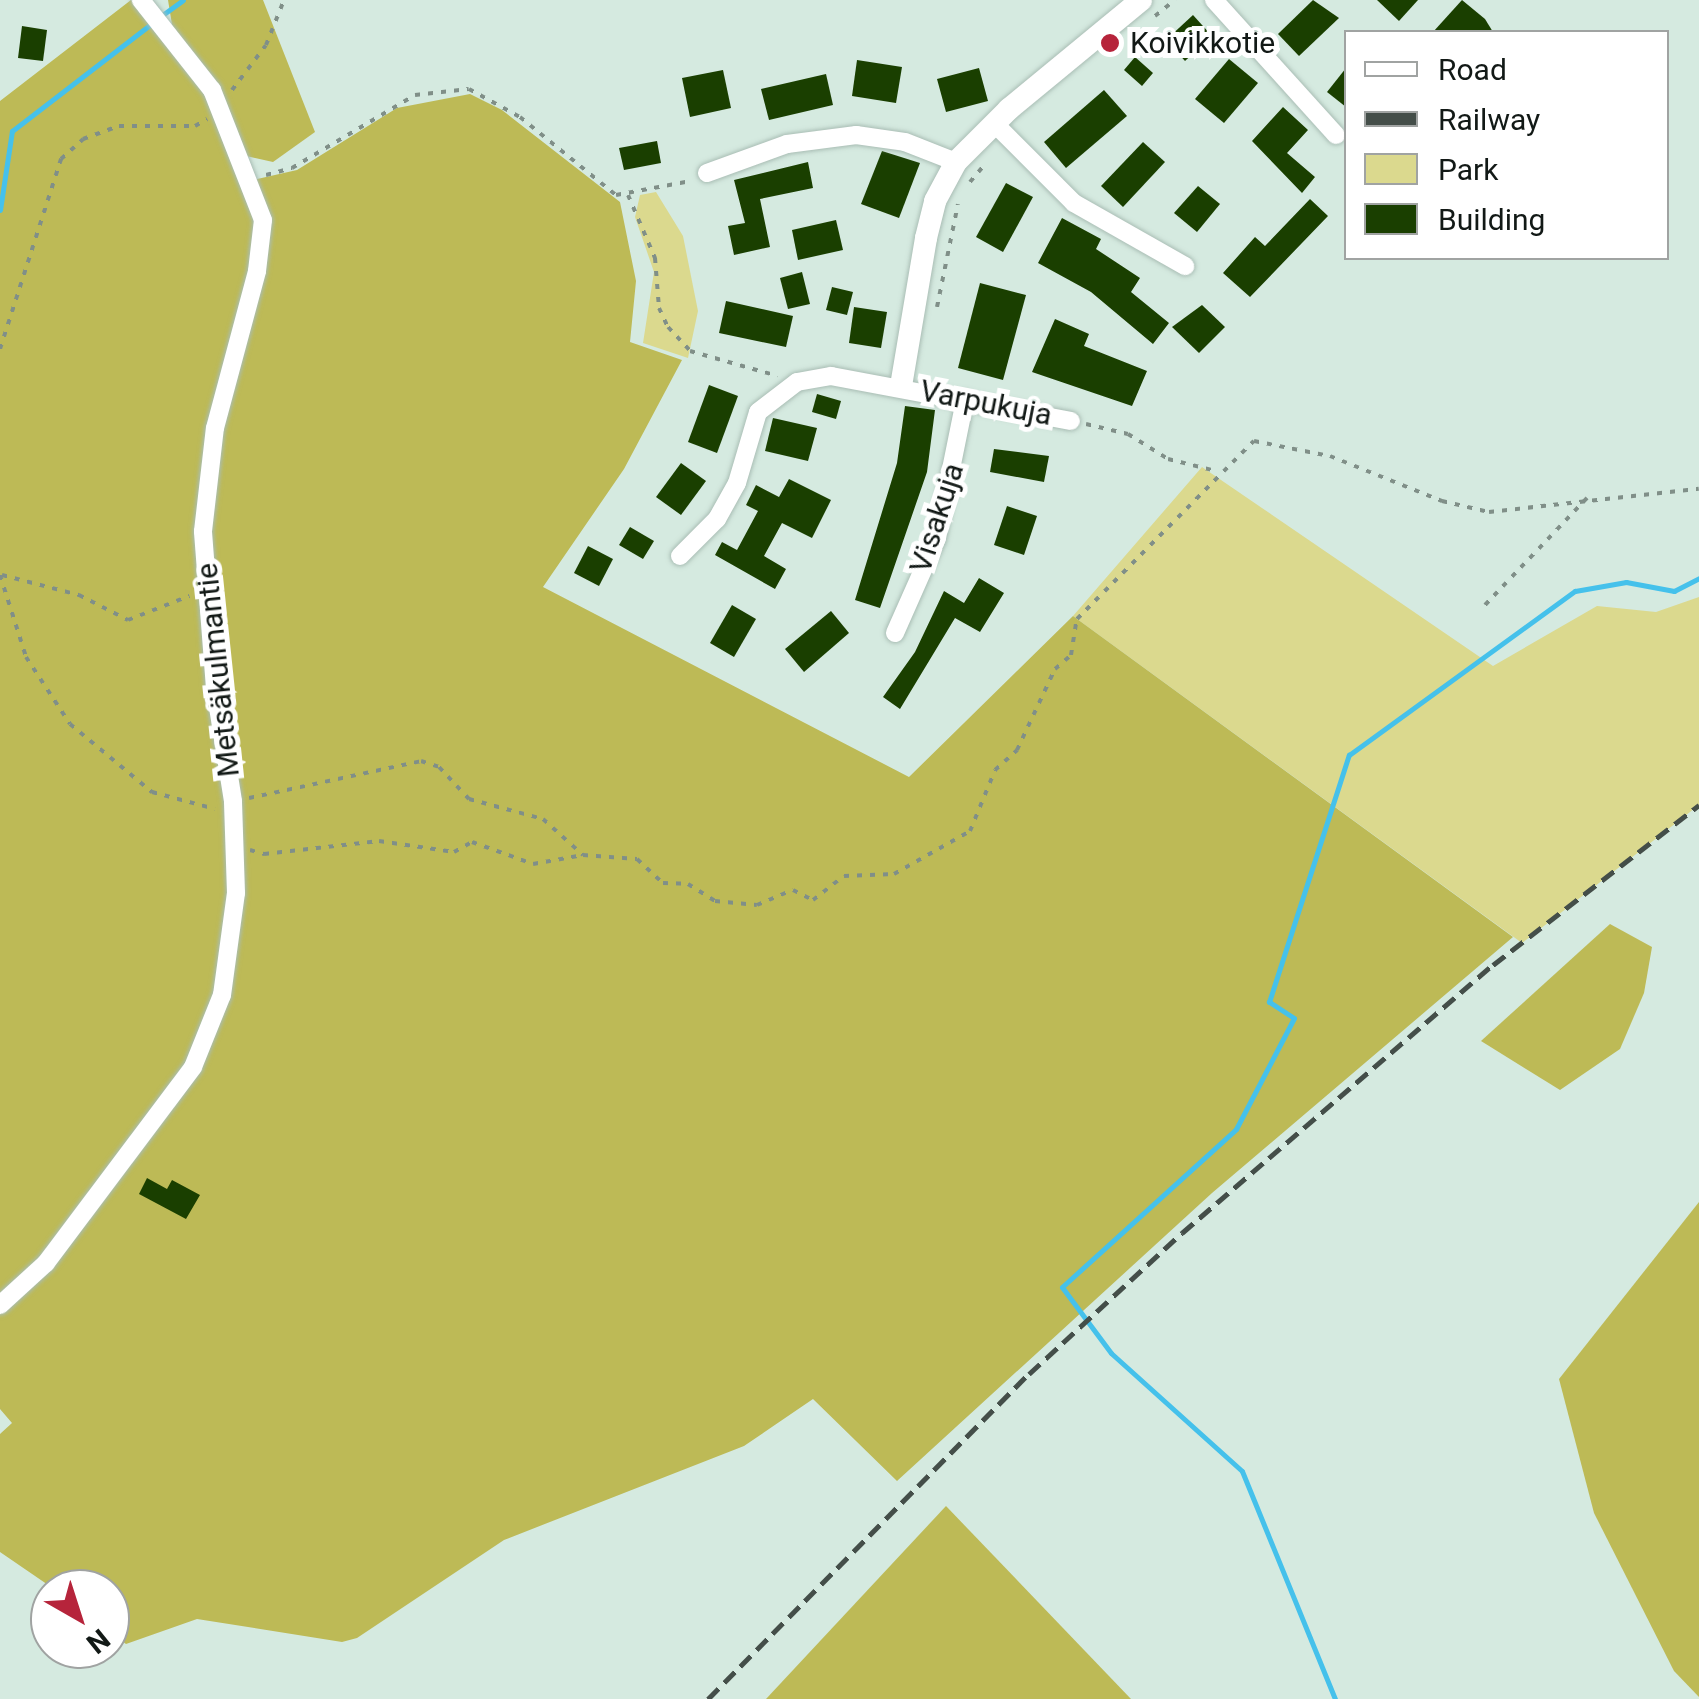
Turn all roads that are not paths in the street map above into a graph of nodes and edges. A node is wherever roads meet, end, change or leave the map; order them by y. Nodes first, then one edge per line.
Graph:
1 (1214, 0) edge
2 (145, 5) edge
3 (1145, 10) edge
4 (1001, 130) junction
5 (1336, 135) dead end
6 (956, 162) junction
7 (707, 174) road end
8 (1184, 266) dead end
9 (901, 386) junction
10 (965, 400) junction
11 (1072, 420) road end
12 (680, 556) dead end
13 (895, 633) dead end
14 (0, 1305) edge

1 - 5 street
2 - 14 street, Metsäkulmantie
3 - 4 street
4 - 6 street
4 - 8 street
6 - 7 street
6 - 9 street
9 - 10 street, Varpukuja
9 - 12 street, Varpukuja
10 - 11 street, Varpukuja
10 - 13 street, Visakuja

